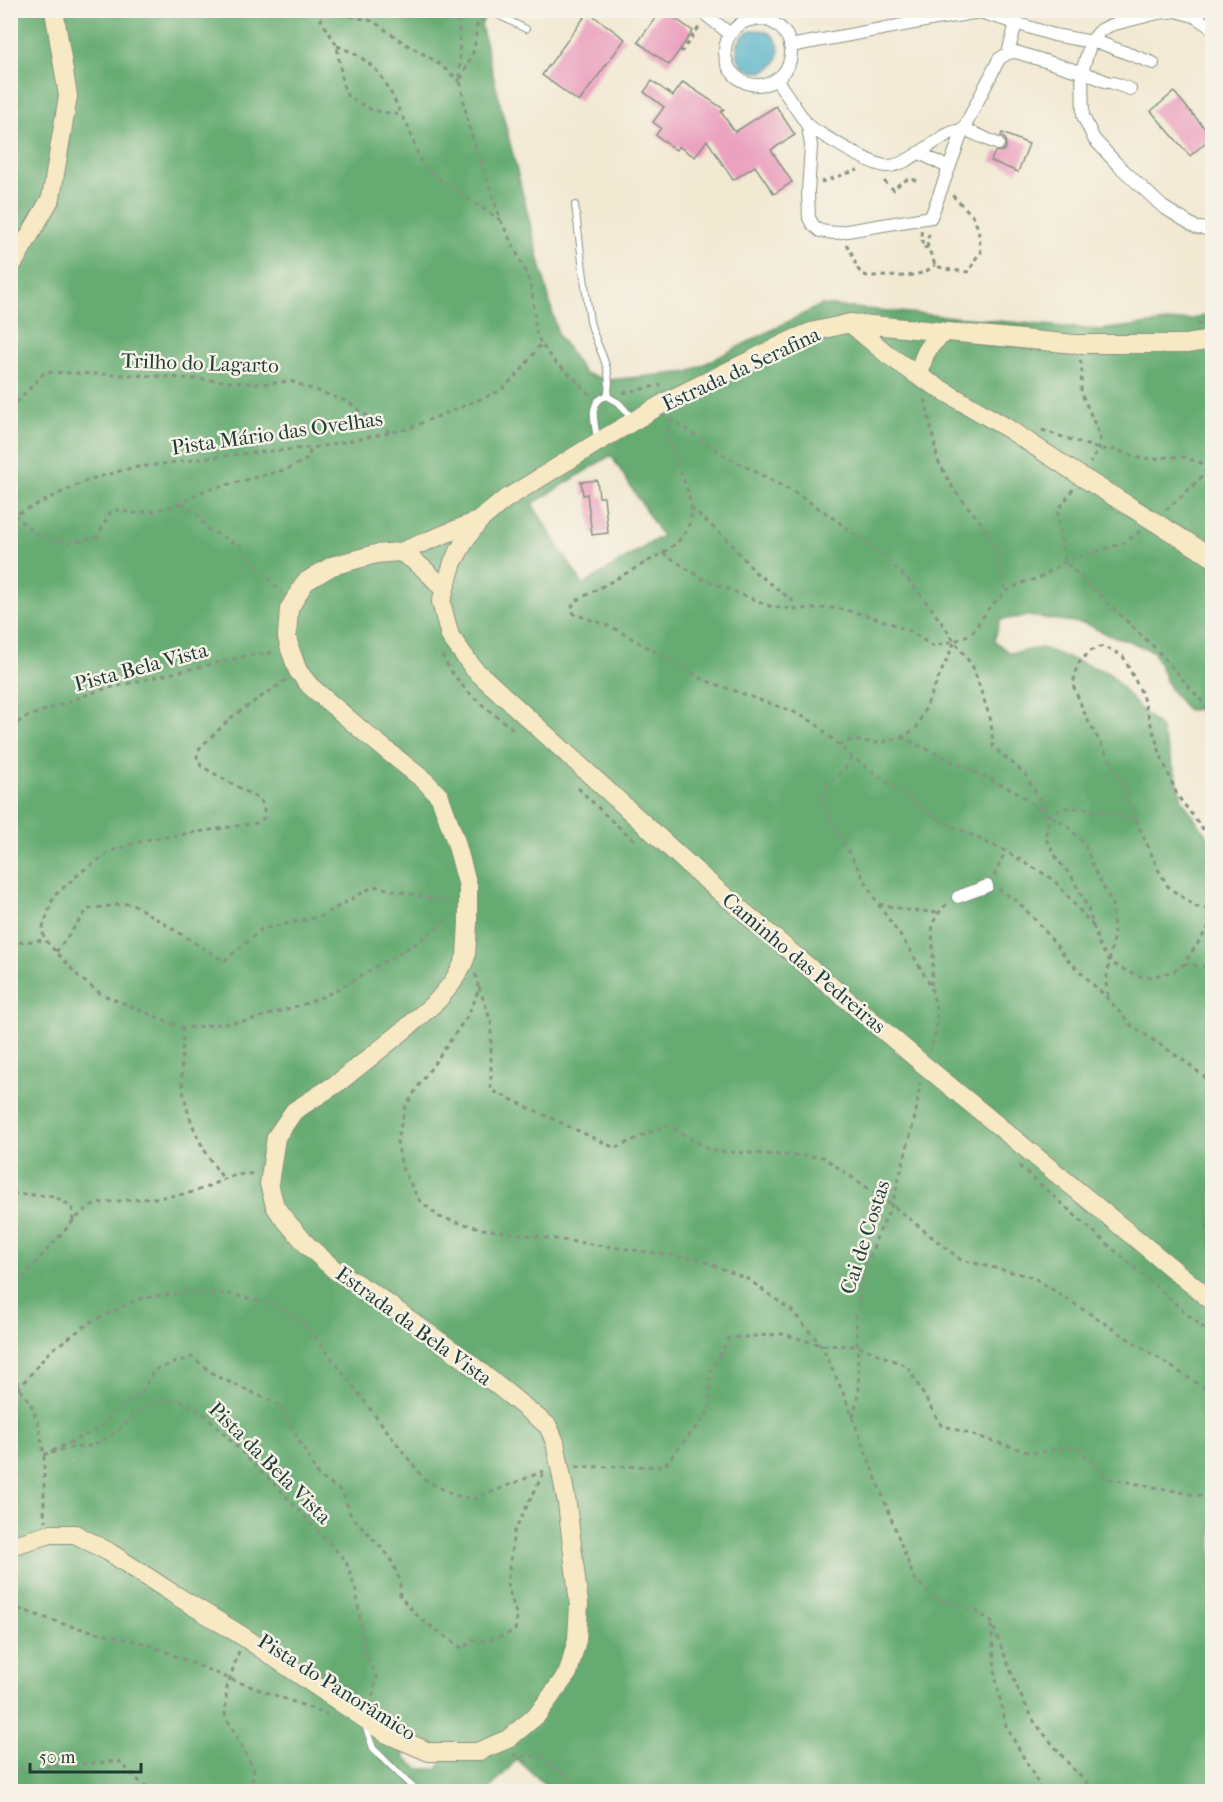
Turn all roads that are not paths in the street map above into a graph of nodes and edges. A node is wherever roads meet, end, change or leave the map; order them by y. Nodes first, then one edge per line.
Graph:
1 (54, 10) edge
2 (488, 10) edge
3 (700, 10) edge
4 (985, 11) edge
5 (1016, 23) junction
6 (1212, 28) edge
7 (526, 29) dead end
8 (730, 34) junction
9 (1091, 41) junction
10 (790, 46) junction
11 (1008, 53) junction
12 (1154, 63) dead end
13 (1087, 74) junction
14 (776, 79) junction
15 (1134, 91) dead end
16 (808, 126) junction
17 (963, 130) junction
18 (998, 144) dead end
19 (920, 153) junction
20 (949, 168) junction
21 (575, 205) dead end
22 (1212, 229) edge
23 (10, 265) edge
24 (850, 323) junction
25 (945, 333) junction
26 (1212, 340) edge
27 (920, 377) junction
28 (607, 396) junction
29 (634, 420) junction
30 (598, 442) junction
31 (480, 520) junction
32 (400, 552) junction
33 (1212, 557) edge
34 (444, 590) junction
35 (989, 885) road end
36 (952, 900) road end
37 (1212, 1301) edge
38 (10, 1546) edge
39 (367, 1725) junction
40 (420, 1791) edge

1 - 23 street
2 - 7 lane
3 - 8 street
4 - 5 street
4 - 10 street
5 - 9 street
5 - 11 street
6 - 9 street
8 - 10 street
8 - 14 street
9 - 12 street
9 - 13 street
10 - 14 street
11 - 13 street
11 - 17 street
13 - 15 street
13 - 22 street
14 - 16 street
16 - 19 street
16 - 20 street
17 - 18 street
17 - 19 street
17 - 20 street
19 - 20 street
21 - 28 lane
24 - 25 street, Estrada da Serafina
24 - 27 street
24 - 29 street, Estrada da Serafina
25 - 26 street, Estrada da Serafina
25 - 27 street
27 - 33 street
28 - 29 lane
28 - 30 lane
29 - 30 street, Estrada da Serafina
30 - 31 street, Estrada da Serafina
31 - 32 street, Estrada da Bela Vista
31 - 34 street, Caminho das Pedreiras
32 - 34 street
32 - 39 street, Estrada da Bela Vista
34 - 37 street, Caminho das Pedreiras
35 - 36 street
38 - 39 street, Estrada da Bela Vista
39 - 40 lane

